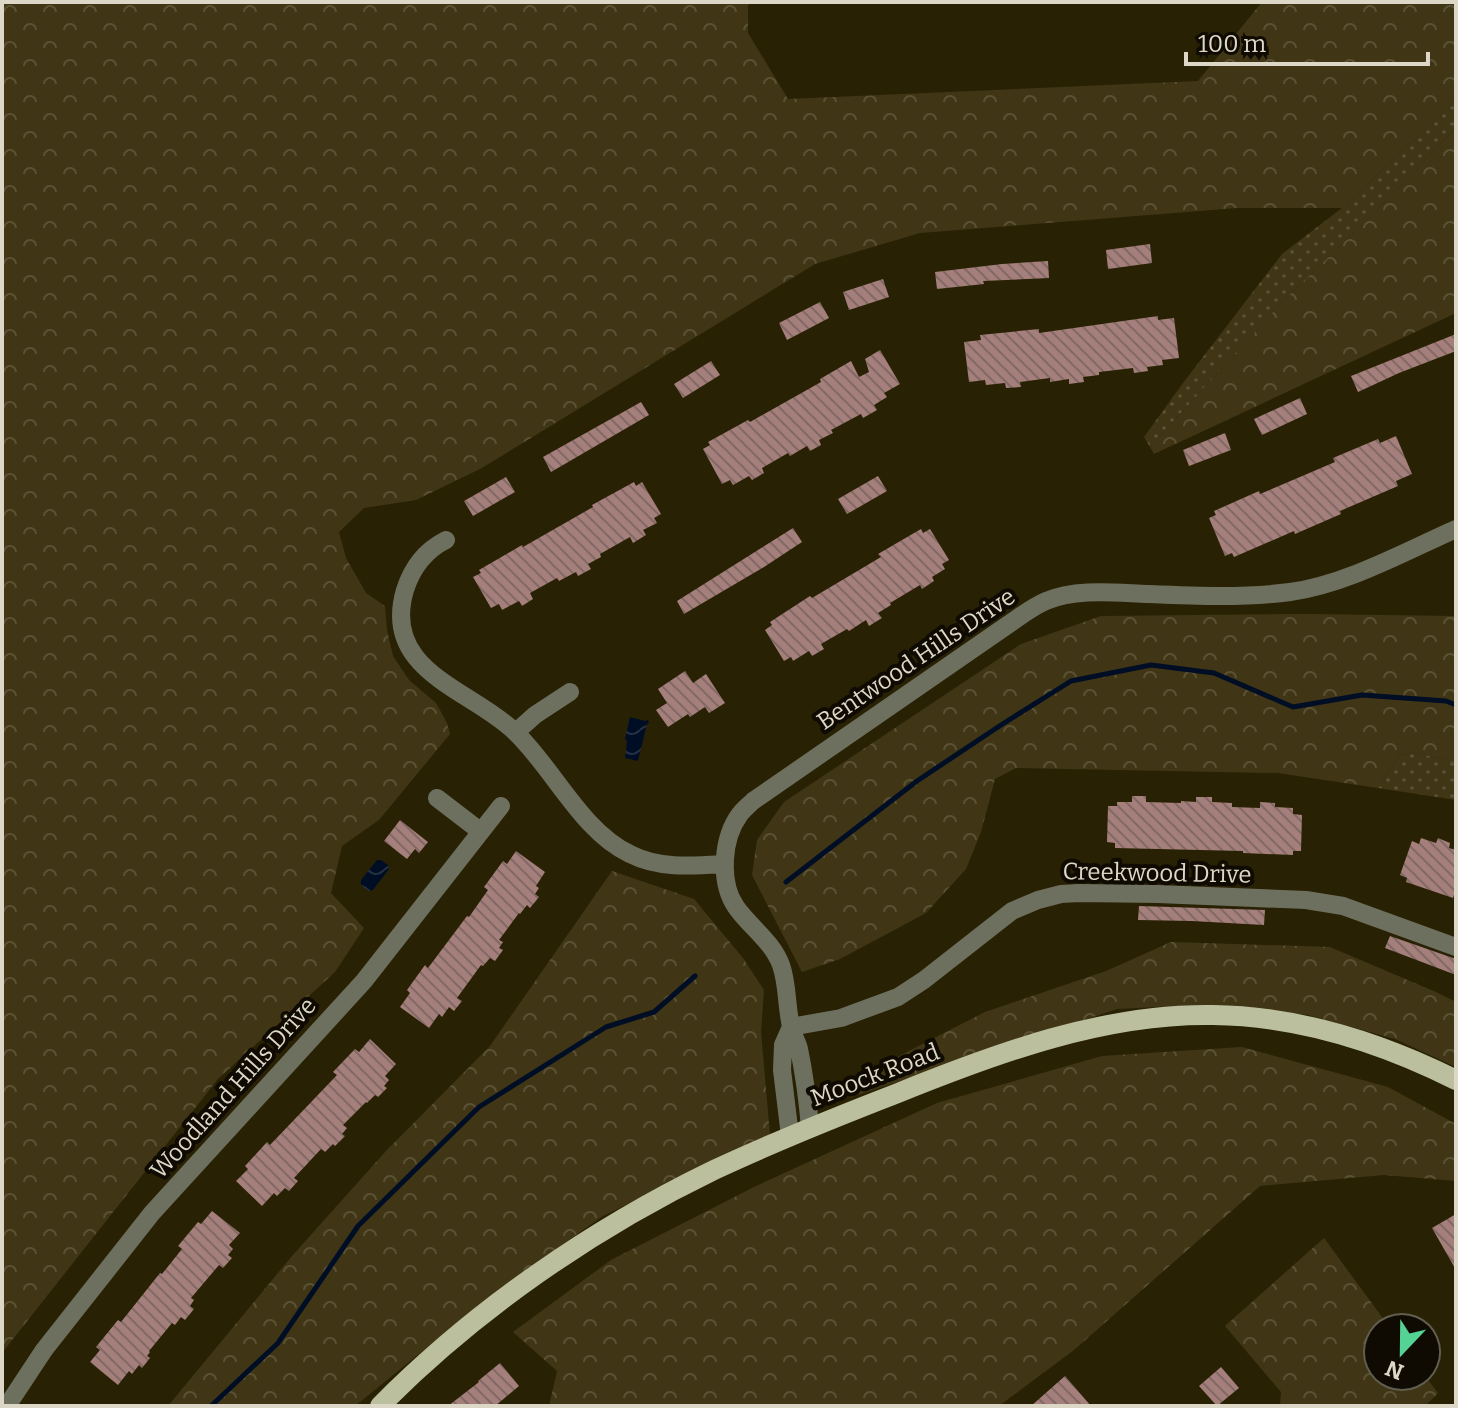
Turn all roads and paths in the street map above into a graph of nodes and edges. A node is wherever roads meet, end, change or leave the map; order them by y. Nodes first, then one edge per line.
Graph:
1 (1456, 529) edge
2 (446, 540) dead end
3 (570, 692) dead end
4 (516, 732) junction
5 (437, 798) dead end
6 (501, 806) dead end
7 (480, 831) junction
8 (725, 864) junction
9 (1456, 947) edge
10 (791, 1027) junction
11 (1456, 1080) edge
12 (810, 1128) junction
13 (790, 1136) junction
14 (7, 1406) edge
15 (380, 1406) edge

1 - 8 street, Bentwood Hills Drive
2 - 4 street
3 - 4 street
4 - 8 street
5 - 7 street
6 - 7 street, Woodland Hills Drive
7 - 14 street, Woodland Hills Drive
8 - 10 street, Bentwood Hills Drive
9 - 10 street, Creekwood Drive
10 - 12 street, Bentwood Hills Drive
10 - 13 street, Bentwood Hills Drive
11 - 12 main road, Moock Road
12 - 13 main road, Moock Road
13 - 15 main road, Moock Road

